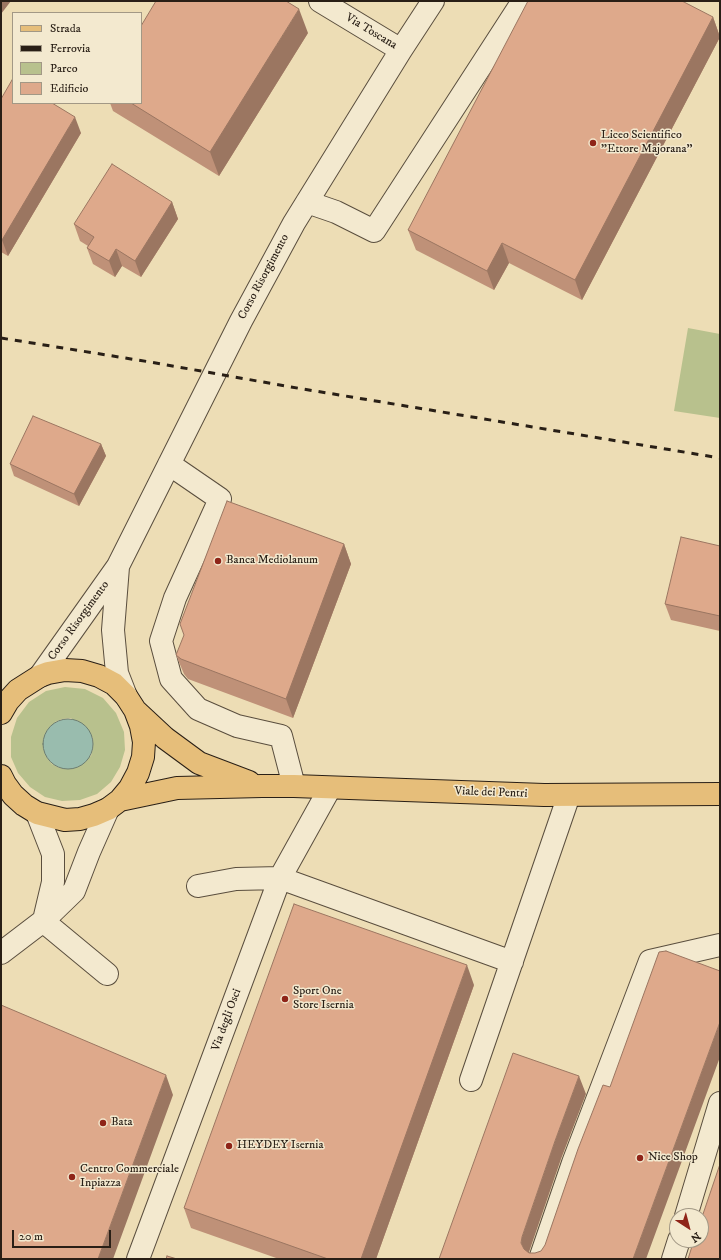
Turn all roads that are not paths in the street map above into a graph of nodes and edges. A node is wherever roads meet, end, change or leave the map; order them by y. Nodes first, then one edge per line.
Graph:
1 (320, 1) edge
2 (433, 1) edge
3 (523, 1) edge
4 (401, 50) junction
5 (307, 202) junction
6 (169, 464) junction
7 (118, 566) junction
8 (40, 676) junction
9 (10, 696) edge
10 (131, 703) junction
11 (1, 713) edge
12 (1, 776) edge
13 (262, 786) junction
14 (294, 786) junction
15 (330, 788) junction
16 (7, 794) edge
17 (720, 794) edge
18 (569, 795) junction
19 (114, 804) junction
20 (37, 813) junction
21 (280, 878) junction
22 (198, 886) dead end
23 (43, 921) junction
24 (720, 945) edge
25 (1, 953) edge
26 (512, 962) junction
27 (107, 974) dead end
28 (471, 1080) dead end
29 (720, 1103) edge
30 (688, 1208) edge
31 (676, 1248) edge
32 (138, 1259) edge
33 (540, 1259) edge
34 (673, 1259) edge

1 - 4 street, Via Toscana
2 - 4 street, Corso Risorgimento
3 - 5 street
4 - 5 street, Corso Risorgimento
5 - 6 street, Corso Risorgimento
6 - 7 street, Corso Risorgimento
6 - 14 street
7 - 8 street, Corso Risorgimento
7 - 10 street, Corso Risorgimento
8 - 9 main road, Viale dei Pentri
8 - 10 main road, Viale dei Pentri
9 - 11 main road, Viale dei Pentri
10 - 13 main road, Viale dei Pentri
10 - 19 main road
12 - 16 main road
13 - 14 main road, Viale dei Pentri
13 - 19 main road, Viale dei Pentri
14 - 15 main road, Viale dei Pentri
15 - 18 main road, Viale dei Pentri
15 - 21 street, Via degli Osci
16 - 20 main road
17 - 18 main road, Viale dei Pentri
18 - 26 street
19 - 20 main road, Viale dei Pentri
19 - 23 street
20 - 23 street
21 - 22 street
21 - 26 street
21 - 32 street, Via degli Osci
23 - 25 street
23 - 27 street
24 - 33 street
26 - 28 street
29 - 30 street
31 - 34 street

